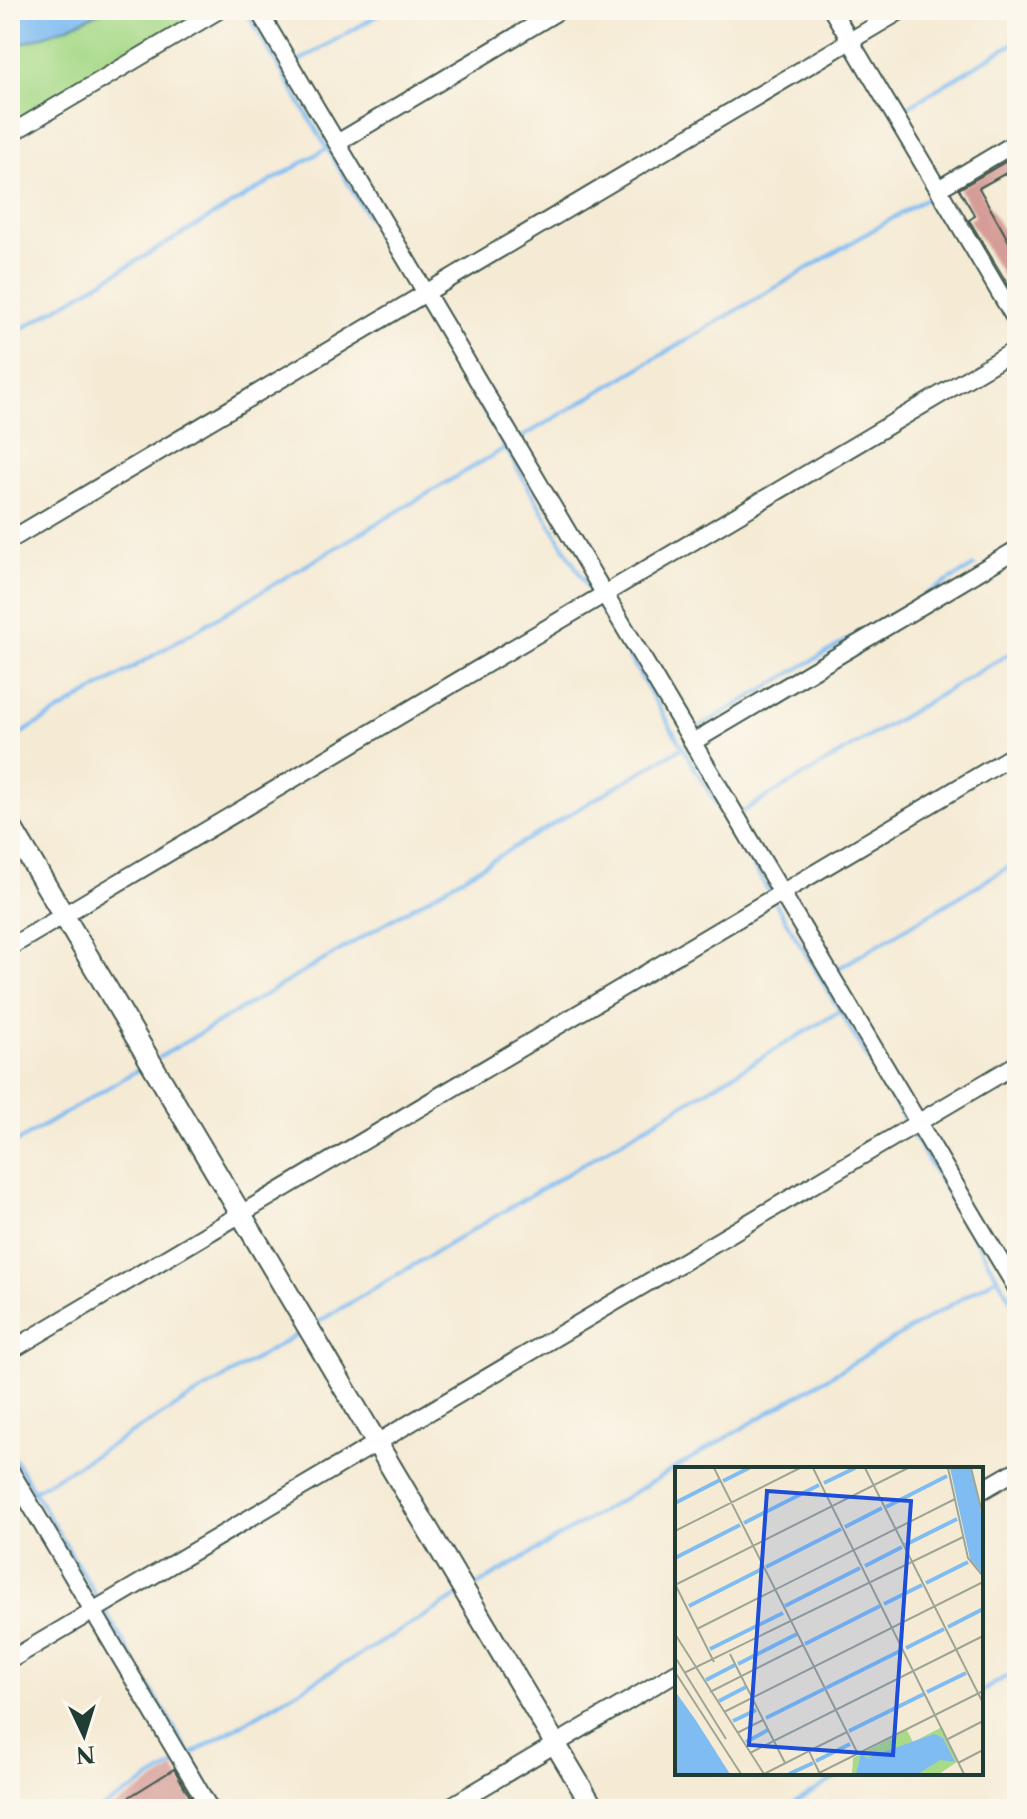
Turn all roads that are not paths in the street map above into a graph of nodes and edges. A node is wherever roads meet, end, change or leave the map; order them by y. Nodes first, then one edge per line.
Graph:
1 (219, 10) edge
2 (258, 10) edge
3 (560, 10) edge
4 (832, 10) edge
5 (902, 10) edge
6 (850, 40) junction
7 (10, 134) edge
8 (1017, 142) edge
9 (337, 143) junction
10 (940, 188) junction
11 (425, 293) junction
12 (1017, 322) edge
13 (1017, 349) edge
14 (10, 540) edge
15 (1017, 549) edge
16 (604, 593) junction
17 (693, 742) junction
18 (1017, 753) edge
19 (10, 825) edge
20 (782, 892) junction
21 (63, 915) junction
22 (10, 947) edge
23 (1017, 1064) edge
24 (918, 1123) junction
25 (242, 1214) junction
26 (1017, 1289) edge
27 (10, 1351) edge
28 (379, 1443) junction
29 (10, 1470) edge
30 (1017, 1470) edge
31 (983, 1490) edge
32 (93, 1611) junction
33 (10, 1660) edge
34 (675, 1673) edge
35 (556, 1744) junction
36 (210, 1809) edge
37 (446, 1809) edge
38 (594, 1809) edge

1 - 7 street
2 - 9 street
3 - 9 street
4 - 6 street
5 - 6 street
6 - 10 street
6 - 11 street
8 - 10 street
9 - 11 street
10 - 12 street
11 - 14 street
11 - 16 street
13 - 16 street
15 - 17 street
16 - 17 street
16 - 21 street
17 - 20 street
18 - 20 street
19 - 21 street
20 - 24 street
20 - 25 street
21 - 22 street
21 - 25 street
23 - 24 street
24 - 26 street
24 - 28 street
25 - 27 street
25 - 28 street
28 - 32 street
28 - 35 street
29 - 32 street
30 - 31 street
32 - 33 street
32 - 36 street
34 - 35 street
35 - 37 street
35 - 38 street

